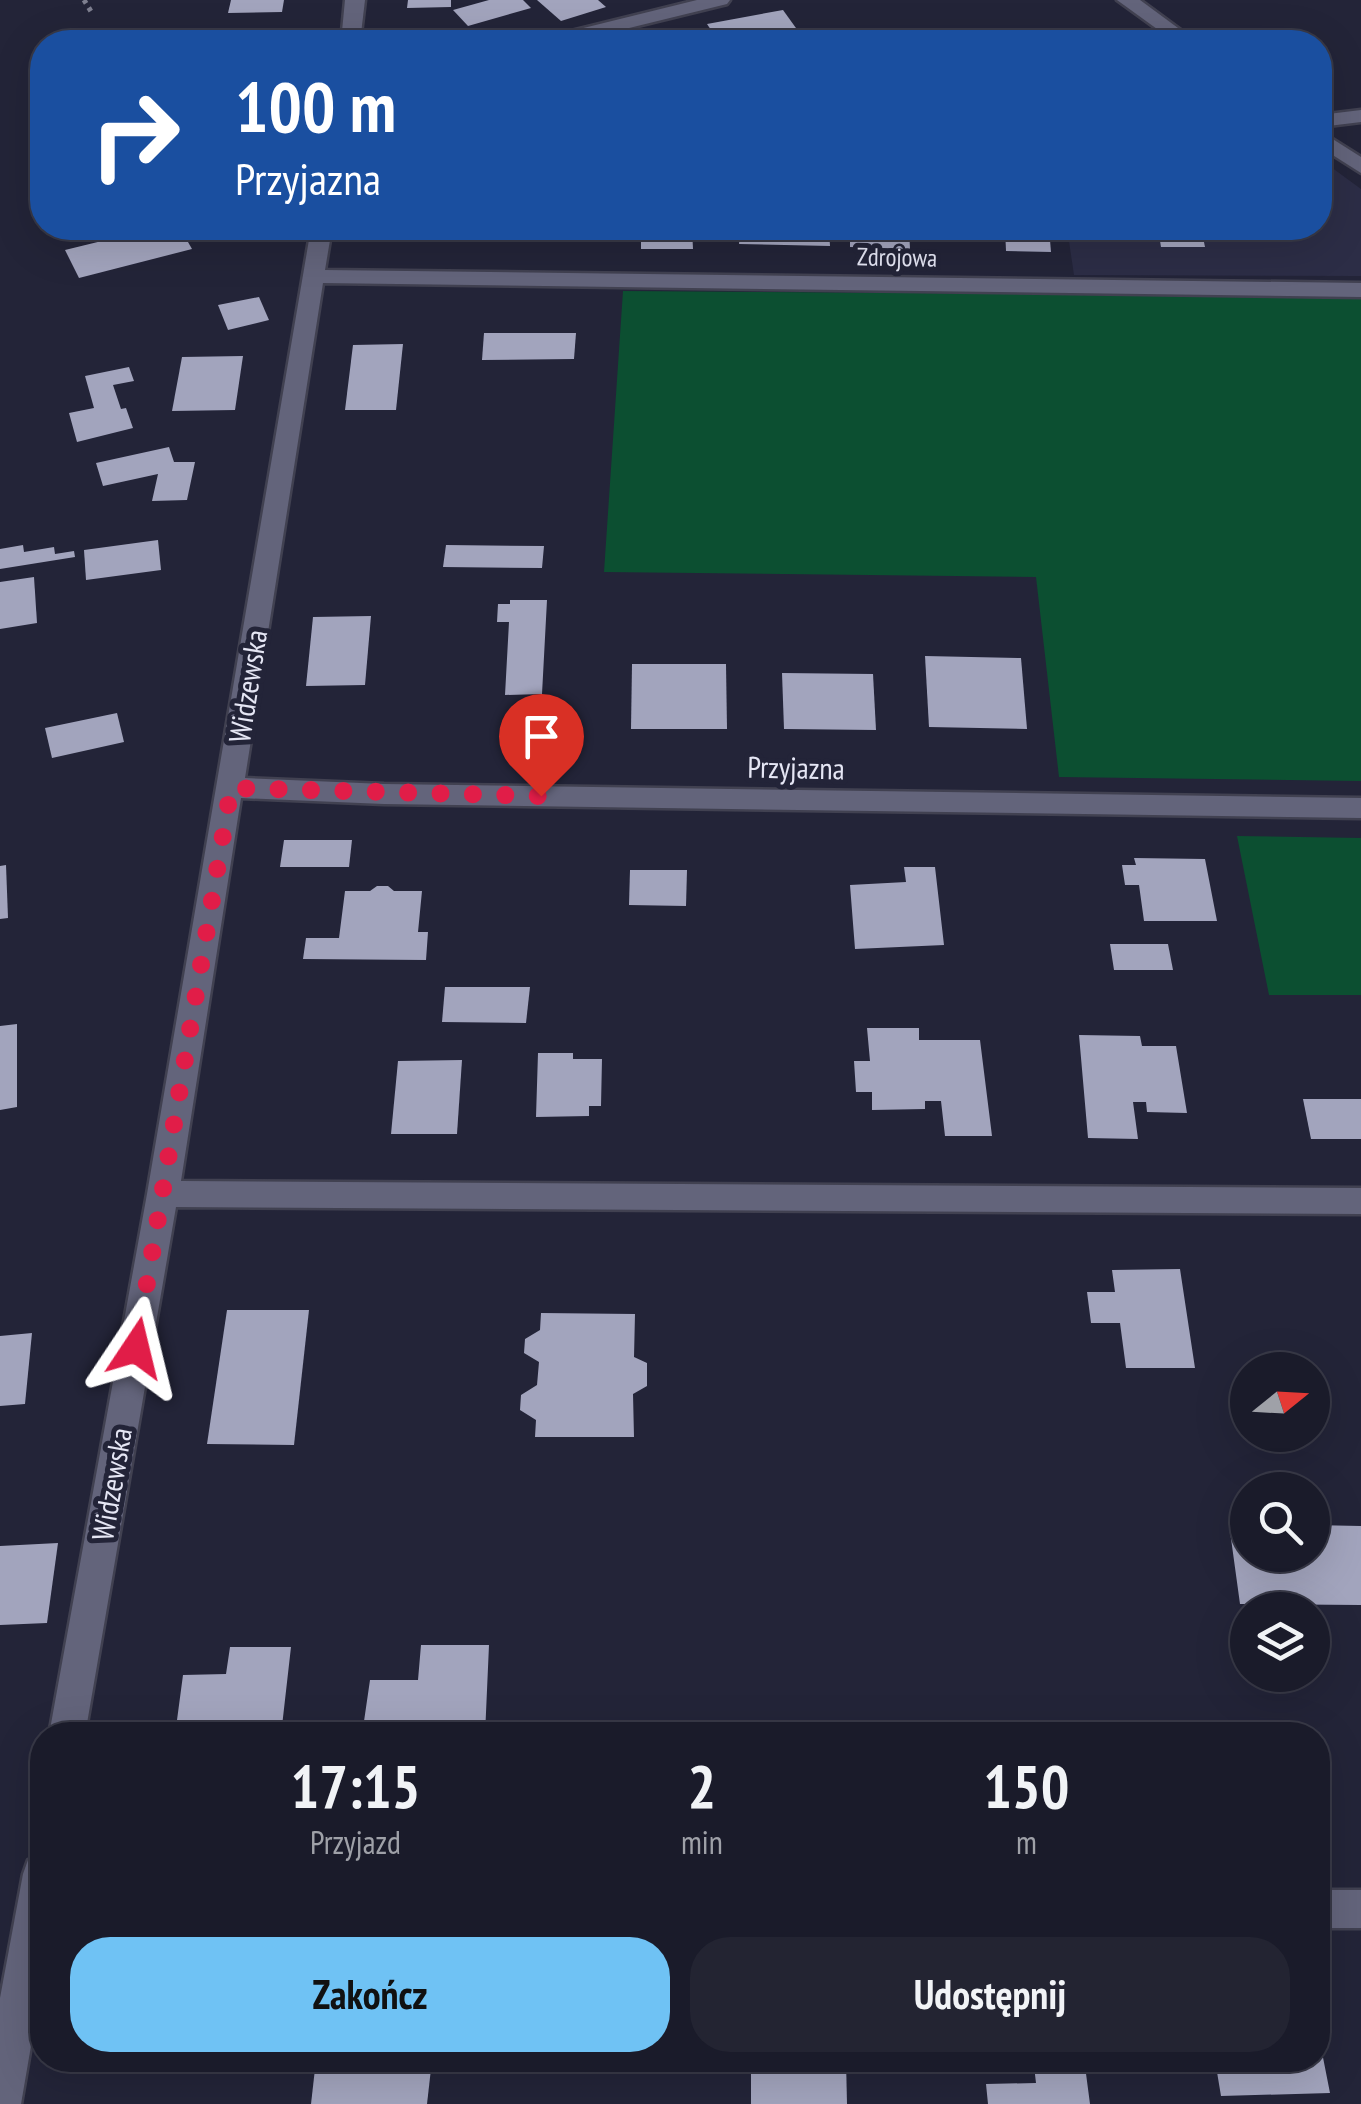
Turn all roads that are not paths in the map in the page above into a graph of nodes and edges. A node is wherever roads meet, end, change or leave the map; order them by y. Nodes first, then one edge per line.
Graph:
1 (355, 0) edge
2 (720, 0) edge
3 (1127, 0) edge
4 (352, 30) edge
5 (599, 30) edge
6 (1170, 30) edge
7 (1361, 116) edge
8 (1332, 120) edge
9 (1332, 145) edge
10 (1361, 166) edge
11 (319, 240) edge
12 (313, 276) junction
13 (1361, 290) edge
14 (231, 788) junction
15 (1361, 808) edge
16 (163, 1194) junction
17 (1361, 1201) edge
18 (69, 1722) edge
19 (1330, 1909) edge
20 (1361, 1909) edge
21 (30, 1953) edge
22 (2, 2104) edge

1 - 4 street
2 - 5 street
3 - 6 street
7 - 8 street
9 - 10 street
11 - 12 street, Widzewska
12 - 13 street, Zdrojowa
12 - 14 street, Widzewska
14 - 15 street, Przyjazna
14 - 16 street, Widzewska
16 - 17 street
16 - 18 street, Widzewska
19 - 20 street
21 - 22 street

